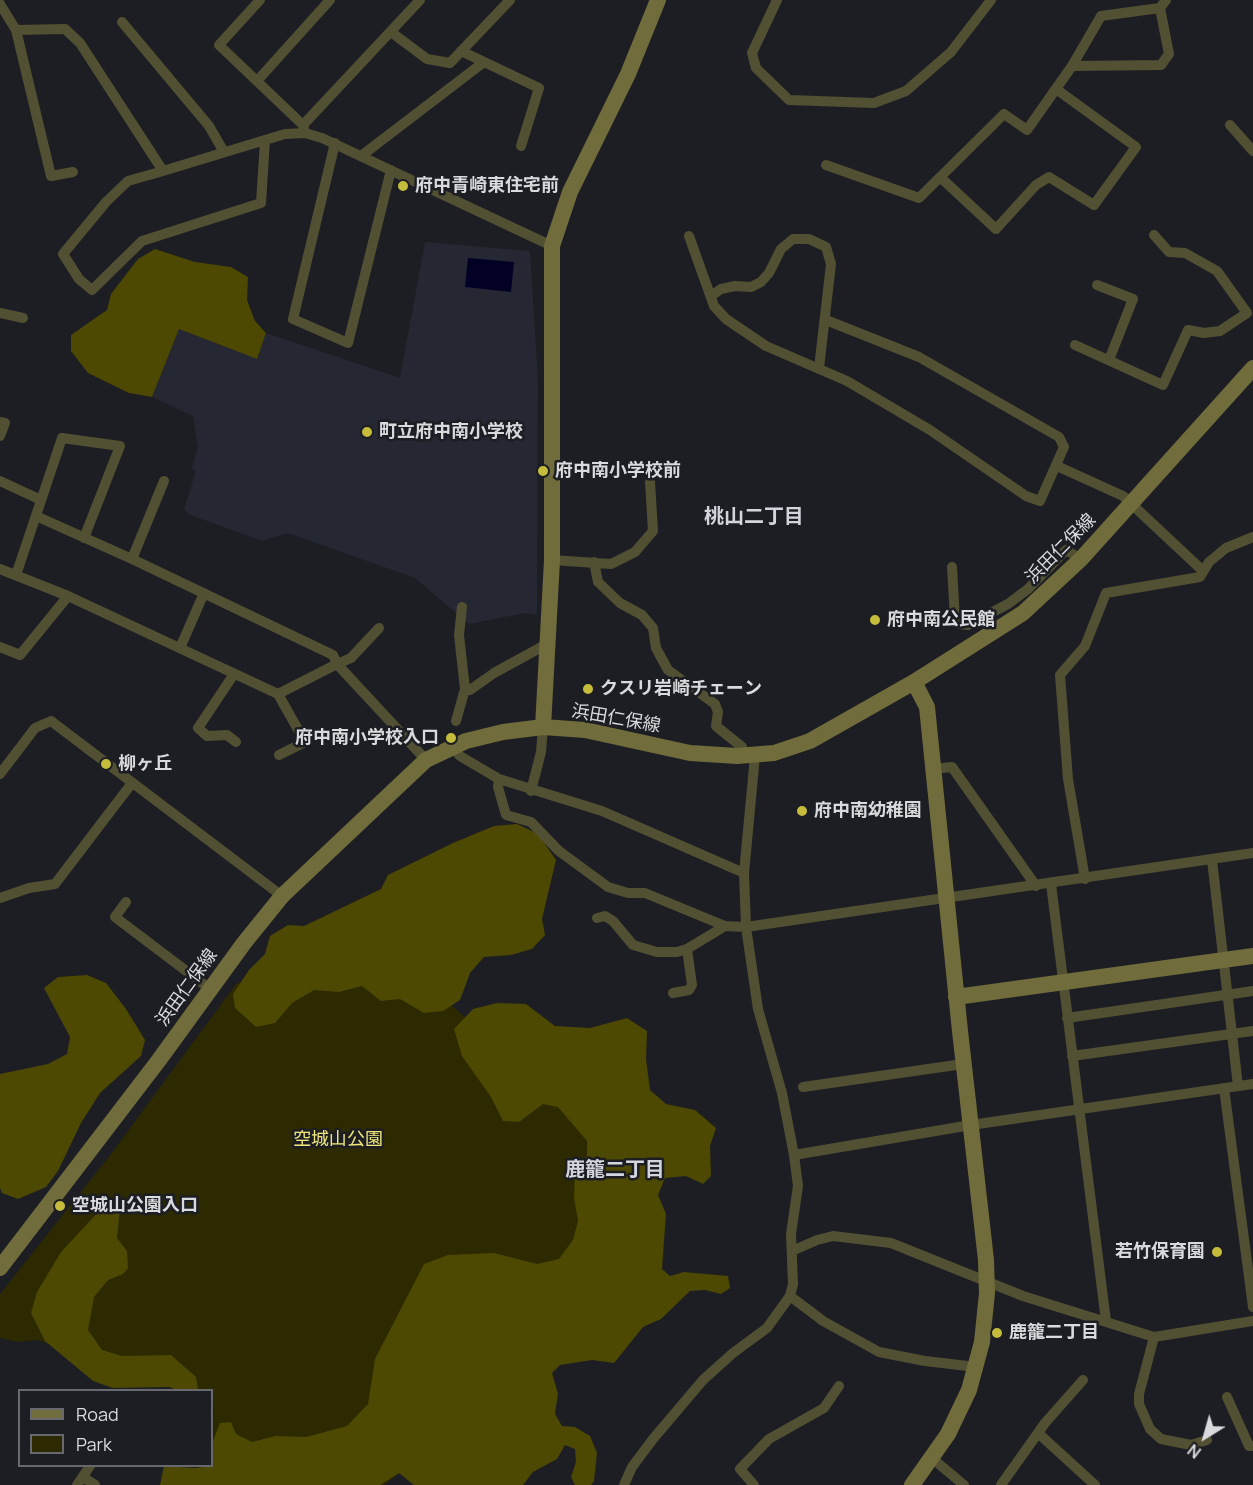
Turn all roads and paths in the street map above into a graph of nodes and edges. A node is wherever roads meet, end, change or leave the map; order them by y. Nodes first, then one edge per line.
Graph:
1 (260, 0) edge
2 (330, 0) edge
3 (420, 0) edge
4 (658, 0) edge
5 (777, 0) edge
6 (991, 0) edge
7 (508, 1) edge
8 (0, 4) edge
9 (1163, 4) edge
10 (122, 22) dead end
11 (16, 30) junction
12 (390, 32) junction
13 (461, 51) junction
14 (484, 62) junction
15 (1072, 66) junction
16 (256, 81) junction
17 (1056, 89) junction
18 (1230, 124) dead end
19 (304, 129) junction
20 (265, 140) junction
21 (335, 144) junction
22 (521, 146) dead end
23 (1253, 151) edge
24 (224, 152) junction
25 (361, 156) junction
26 (826, 165) dead end
27 (391, 170) junction
28 (163, 171) junction
29 (73, 172) dead end
30 (940, 177) junction
31 (1154, 235) dead end
32 (689, 236) dead end
33 (552, 246) junction
34 (1097, 285) dead end
35 (711, 296) junction
36 (0, 313) edge
37 (1250, 314) edge
38 (23, 318) dead end
39 (826, 320) junction
40 (1075, 345) dead end
41 (1109, 360) junction
42 (819, 368) junction
43 (1249, 378) edge
44 (0, 422) edge
45 (0, 436) edge
46 (1057, 466) junction
47 (0, 481) edge
48 (164, 481) dead end
49 (650, 482) dead end
50 (41, 500) junction
51 (1132, 503) junction
52 (36, 516) junction
53 (1253, 537) edge
54 (84, 538) junction
55 (132, 559) junction
56 (1081, 559) junction
57 (552, 560) junction
58 (594, 562) junction
59 (952, 567) dead end
60 (0, 569) edge
61 (1203, 571) junction
62 (16, 575) junction
63 (204, 593) junction
64 (68, 596) junction
65 (462, 607) dead end
66 (379, 628) dead end
67 (548, 644) junction
68 (0, 647) edge
69 (180, 648) junction
70 (337, 664) junction
71 (234, 674) junction
72 (914, 682) junction
73 (465, 689) junction
74 (278, 694) junction
75 (456, 721) dead end
76 (543, 728) junction
77 (236, 742) dead end
78 (451, 746) junction
79 (279, 755) dead end
80 (750, 756) junction
81 (426, 760) junction
82 (932, 769) junction
83 (0, 774) edge
84 (499, 779) junction
85 (132, 783) junction
86 (531, 791) junction
87 (1253, 853) edge
88 (1212, 860) junction
89 (744, 873) junction
90 (1085, 879) junction
91 (1051, 884) junction
92 (1036, 886) junction
93 (282, 896) junction
94 (0, 898) edge
95 (946, 899) junction
96 (126, 902) dead end
97 (597, 918) dead end
98 (725, 926) junction
99 (746, 927) junction
100 (687, 949) junction
101 (1253, 956) edge
102 (1224, 960) junction
103 (1062, 982) junction
104 (210, 989) junction
105 (1253, 991) edge
106 (673, 993) dead end
107 (1228, 994) junction
108 (956, 997) junction
109 (1067, 1018) junction
110 (1253, 1031) edge
111 (1232, 1034) junction
112 (1072, 1056) junction
113 (963, 1064) junction
114 (1253, 1084) edge
115 (1238, 1086) junction
116 (803, 1087) dead end
117 (1224, 1088) junction
118 (1078, 1109) junction
119 (972, 1125) junction
120 (794, 1155) junction
121 (792, 1251) junction
122 (0, 1268) edge
123 (987, 1282) junction
124 (790, 1296) junction
125 (1253, 1307) edge
126 (1106, 1321) junction
127 (1253, 1321) edge
128 (1154, 1336) junction
129 (976, 1367) junction
130 (1083, 1380) dead end
131 (839, 1386) dead end
132 (1227, 1397) dead end
133 (1038, 1433) junction
134 (1207, 1440) dead end
135 (1253, 1446) edge
136 (933, 1459) junction
137 (85, 1472) edge
138 (95, 1485) edge
139 (624, 1485) edge
140 (754, 1485) edge
141 (912, 1485) edge
142 (964, 1485) edge
143 (1001, 1485) edge
144 (1095, 1485) edge

1 - 16 street
2 - 16 street
3 - 12 street
4 - 33 street
5 - 6 street
7 - 13 street
8 - 11 street
9 - 15 street
9 - 15 street
10 - 24 street
11 - 28 street
11 - 29 street
12 - 13 street
12 - 19 street
13 - 14 street
14 - 22 street
14 - 25 street
15 - 17 street
16 - 19 street
17 - 30 street
17 - 30 street
18 - 23 street
19 - 20 street
19 - 21 street
20 - 24 street
20 - 28 street
21 - 25 street
21 - 27 street
24 - 28 street
25 - 27 street
26 - 30 street
27 - 33 street
31 - 37 street
32 - 35 street
33 - 57 street
34 - 41 street
35 - 39 street
35 - 42 street
36 - 38 street
37 - 41 street
39 - 42 street
39 - 46 street
40 - 41 street
42 - 46 street
43 - 51 street, 浜田仁保線
44 - 45 street
46 - 51 street
47 - 50 street
48 - 55 street
49 - 58 street
50 - 52 street
50 - 54 street
51 - 56 street, 浜田仁保線
51 - 61 street
52 - 54 street
52 - 62 street
53 - 61 street
54 - 55 street
55 - 63 street
56 - 59 street
56 - 72 street, 浜田仁保線
57 - 58 street
57 - 67 street
58 - 80 street
60 - 62 street
61 - 90 street
62 - 64 street
63 - 69 street
63 - 70 street
64 - 68 street
64 - 69 street
65 - 73 street
66 - 70 street
67 - 73 street
67 - 76 street
69 - 71 street
70 - 74 street
70 - 81 street
71 - 74 street
71 - 77 street
72 - 80 street, 浜田仁保線
72 - 82 street
73 - 75 street
74 - 79 street
76 - 78 street, 浜田仁保線
76 - 80 street, 浜田仁保線
76 - 86 street
78 - 81 street, 浜田仁保線
78 - 84 street
80 - 89 street
81 - 93 street, 浜田仁保線
82 - 92 street
82 - 95 street
83 - 85 street
84 - 86 street
84 - 98 street
85 - 93 street
85 - 94 street
86 - 89 street
87 - 88 street
88 - 90 street
88 - 102 street
89 - 99 street
90 - 91 street
91 - 92 street
91 - 103 street
92 - 95 street
93 - 104 street, 浜田仁保線
95 - 99 street
95 - 108 street
96 - 104 street
97 - 100 street
98 - 99 street
98 - 100 street
99 - 120 street
100 - 106 street
101 - 102 street
102 - 103 street
102 - 107 street
103 - 108 street
103 - 109 street
104 - 122 street, 浜田仁保線
105 - 107 street
107 - 109 street
107 - 111 street
108 - 113 street
109 - 112 street
110 - 111 street
111 - 112 street
111 - 115 street
112 - 118 street
113 - 116 street
113 - 119 street
114 - 115 street
115 - 117 street
117 - 118 street
117 - 125 street
118 - 119 street
118 - 126 street
119 - 120 street
119 - 123 street
120 - 121 street
121 - 123 street
121 - 124 street
123 - 126 street
123 - 129 street
124 - 129 street
124 - 139 street
126 - 128 street
127 - 128 street
128 - 134 street
129 - 136 street
130 - 133 street
131 - 140 street
132 - 135 street
133 - 143 street
133 - 144 street
136 - 141 street
136 - 142 street
137 - 138 street

